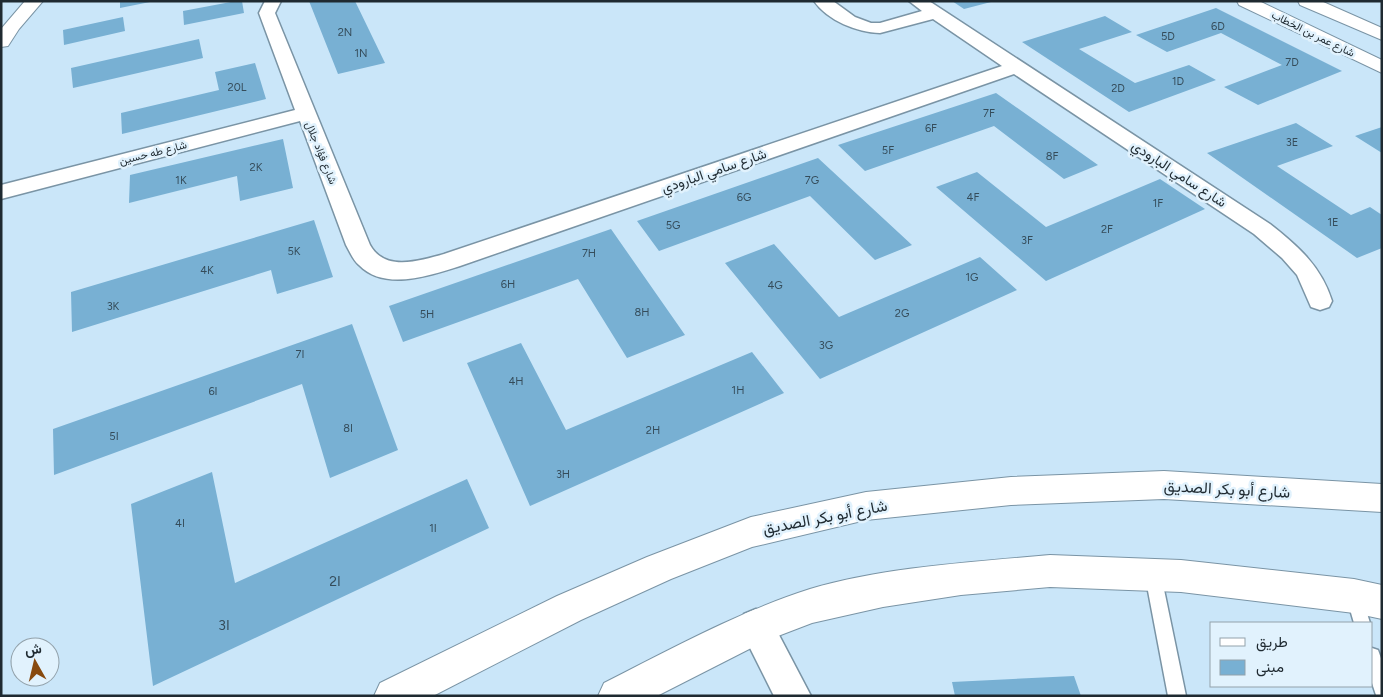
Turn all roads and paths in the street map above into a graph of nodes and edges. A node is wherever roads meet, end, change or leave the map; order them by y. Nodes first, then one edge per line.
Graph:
1 (35, 1) edge
2 (273, 1) edge
3 (822, 1) edge
4 (918, 1) edge
5 (1245, 1) edge
6 (1306, 1) edge
7 (935, 13) junction
8 (1382, 35) edge
9 (1, 42) edge
10 (1016, 67) junction
11 (1382, 67) edge
12 (305, 114) junction
13 (1, 192) edge
14 (410, 271) joint
15 (1320, 301) dead end
16 (1382, 498) edge
17 (1153, 575) junction
18 (1366, 607) edge
19 (756, 626) junction
20 (1373, 659) edge
21 (1382, 689) edge
22 (393, 696) edge
23 (617, 696) edge
24 (793, 696) edge
25 (1177, 696) edge

1 - 9 street
2 - 12 street, شارع فؤاد جلال
3 - 7 street
4 - 7 street, شارع سامي البارودي
5 - 11 street, شارع عمر بن الخطاب
6 - 8 street, شارع عمر بن الخطاب
7 - 10 street, شارع سامي البارودي
10 - 14 street, شارع سامي البارودي
10 - 15 street, شارع سامي البارودي
12 - 13 street, شارع طه حسين
12 - 14 street, شارع فؤاد جلال
16 - 22 street, شارع أبو بكر الصديق
17 - 18 street
17 - 19 street
17 - 25 lane
19 - 23 street
19 - 24 street
20 - 21 lane

